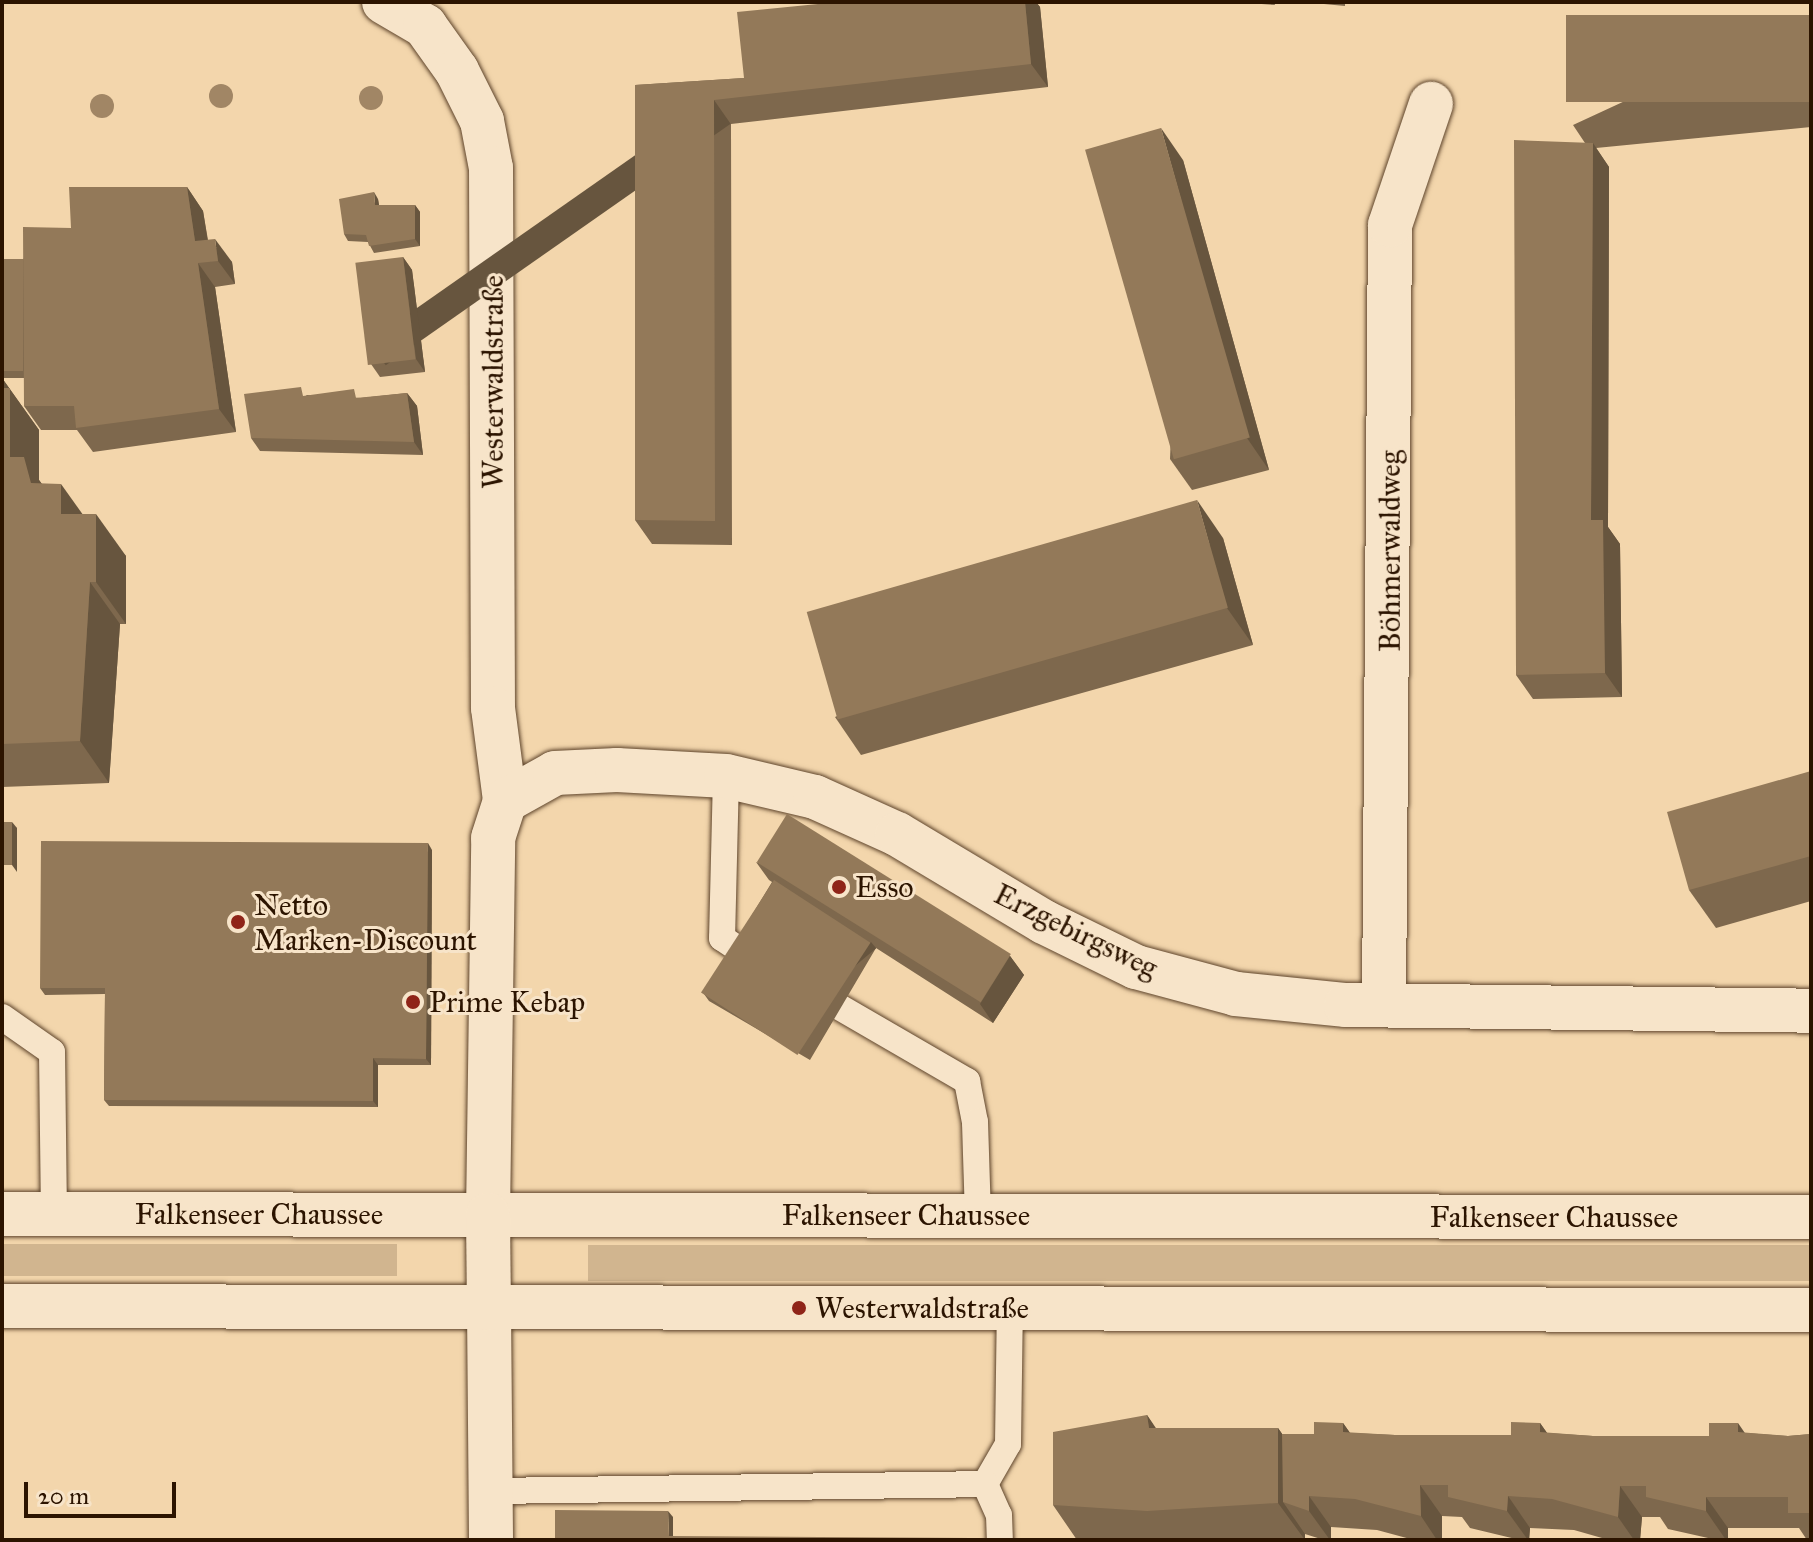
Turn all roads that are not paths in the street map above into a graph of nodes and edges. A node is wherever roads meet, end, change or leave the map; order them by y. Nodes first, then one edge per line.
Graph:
1 (384, 2) edge
2 (1431, 104) dead end
3 (726, 776) junction
4 (505, 801) junction
5 (740, 950) edge
6 (1384, 1004) junction
7 (841, 1008) edge
8 (1811, 1011) edge
9 (2, 1017) edge
10 (2, 1214) edge
11 (54, 1214) junction
12 (488, 1215) junction
13 (978, 1216) junction
14 (1811, 1217) edge
15 (2, 1306) edge
16 (489, 1308) junction
17 (1010, 1308) junction
18 (1811, 1310) edge
19 (985, 1484) junction
20 (491, 1491) junction
21 (491, 1540) edge
22 (1000, 1540) edge

1 - 4 street, Westerwaldstraße
2 - 6 street, Böhmerwaldweg
3 - 4 street, Erzgebirgsweg
3 - 5 lane
3 - 6 street, Erzgebirgsweg
4 - 12 street, Westerwaldstraße
6 - 8 street, Erzgebirgsweg
7 - 13 lane
9 - 11 lane
10 - 11 street, Falkenseer Chaussee
11 - 12 street, Falkenseer Chaussee
12 - 13 street, Falkenseer Chaussee
12 - 16 street, Westerwaldstraße
13 - 14 street, Falkenseer Chaussee
15 - 16 street
16 - 17 street
16 - 20 street, Westerwaldstraße
17 - 18 street
17 - 19 lane
19 - 20 lane
19 - 22 lane
20 - 21 street, Westerwaldstraße

